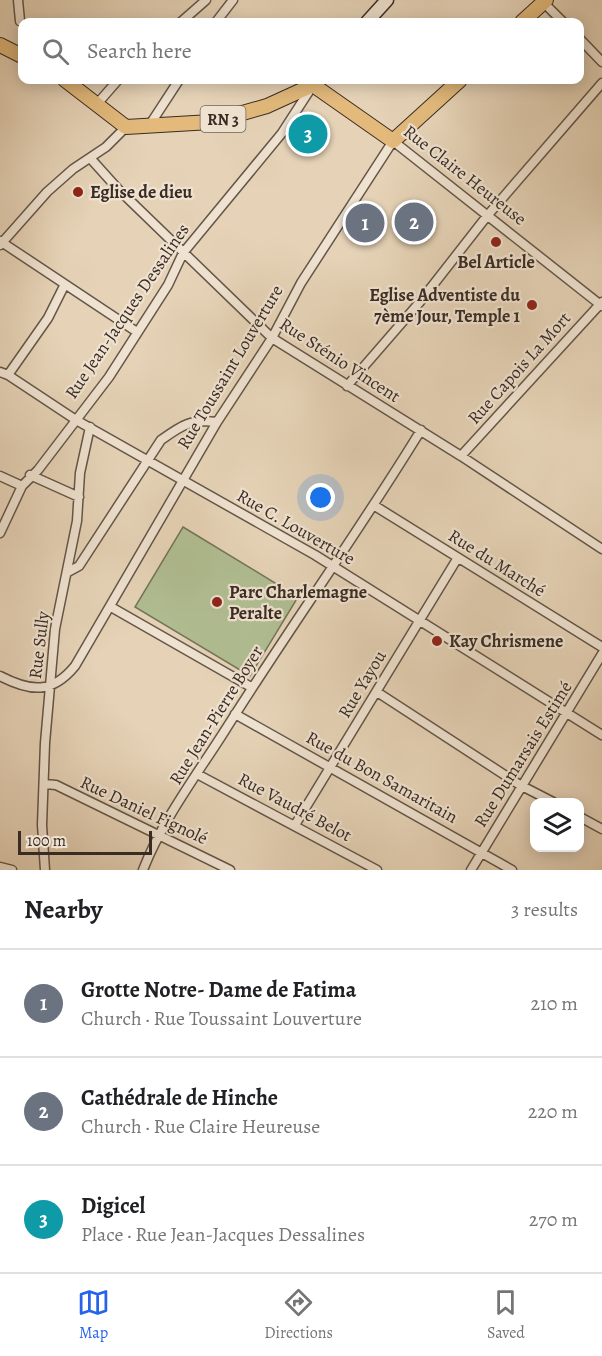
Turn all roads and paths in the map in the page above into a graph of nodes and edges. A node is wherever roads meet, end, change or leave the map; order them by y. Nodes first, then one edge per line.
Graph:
1 (18, 0) edge
2 (206, 0) edge
3 (234, 0) edge
4 (387, 0) edge
5 (544, 1) edge
6 (20, 18) edge
7 (186, 18) edge
8 (219, 18) edge
9 (371, 18) edge
10 (526, 18) edge
11 (559, 18) edge
12 (584, 44) edge
13 (0, 45) edge
14 (18, 54) edge
15 (602, 62) edge
16 (602, 83) edge
17 (70, 84) edge
18 (114, 84) edge
19 (176, 84) edge
20 (306, 84) edge
21 (309, 84) edge
22 (315, 84) edge
23 (456, 84) edge
24 (96, 104) junction
25 (149, 126) junction
26 (126, 127) junction
27 (393, 141) junction
28 (92, 159) junction
29 (487, 216) junction
30 (0, 243) edge
31 (183, 253) junction
32 (64, 286) junction
33 (601, 304) edge
34 (137, 332) junction
35 (272, 338) junction
36 (4, 373) edge
37 (346, 386) junction
38 (76, 420) junction
39 (217, 422) junction
40 (90, 427) junction
41 (421, 430) junction
42 (461, 456) junction
43 (147, 460) junction
44 (30, 475) junction
45 (0, 476) edge
46 (185, 481) junction
47 (22, 486) junction
48 (79, 497) junction
49 (375, 506) junction
50 (0, 533) edge
51 (602, 549) edge
52 (457, 559) junction
53 (333, 566) junction
54 (68, 572) junction
55 (111, 607) junction
56 (418, 622) junction
57 (602, 648) edge
58 (602, 654) edge
59 (0, 676) edge
60 (51, 687) junction
61 (251, 687) junction
62 (377, 692) junction
63 (568, 713) junction
64 (235, 714) junction
65 (602, 735) edge
66 (330, 768) junction
67 (197, 774) junction
68 (44, 784) junction
69 (520, 785) junction
70 (545, 798) edge
71 (584, 820) edge
72 (295, 825) junction
73 (602, 829) edge
74 (161, 834) junction
75 (482, 851) junction
76 (0, 867) edge
77 (12, 870) edge
78 (45, 870) edge
79 (143, 870) edge
80 (230, 870) edge
81 (377, 870) edge
82 (471, 870) edge
83 (512, 870) edge

1 - 6 street
2 - 7 street
3 - 8 street
4 - 9 main road
5 - 10 main road
5 - 11 street
12 - 15 street
13 - 14 main road
16 - 29 street
17 - 24 main road
18 - 24 street
19 - 25 street
20 - 25 main road, RN 3
21 - 31 street, Rue Jean-Jacques Dessalines
22 - 27 main road, Rue Claire Heureuse
23 - 27 main road, Rue Toussaint Louverture
24 - 26 main road
25 - 26 main road, RN 3
26 - 28 street
27 - 29 street, Rue Claire Heureuse
27 - 35 street, Rue Toussaint Louverture
28 - 30 street
28 - 31 street, Rue Sténio Vincent
29 - 33 street, Rue Claire Heureuse
29 - 37 street
30 - 32 street
31 - 34 street, Rue Jean-Jacques Dessalines
31 - 35 street, Rue Sténio Vincent
32 - 34 street
32 - 36 street
33 - 42 street, Rue Capois La Mort
34 - 38 street, Rue Jean-Jacques Dessalines
35 - 37 street, Rue Sténio Vincent
35 - 39 street, Rue Toussaint Louverture
36 - 38 street, Rue C. Louverture
37 - 41 street, Rue Sténio Vincent
38 - 40 street, Rue C. Louverture
38 - 44 street, Rue Jean-Jacques Dessalines
39 - 43 street
39 - 46 street, Rue Toussaint Louverture
40 - 43 street, Rue C. Louverture
40 - 48 street, Rue Sully
41 - 42 street, Rue Sténio Vincent
41 - 49 street, Rue Jean-Pierre Boyer
42 - 51 street, Rue Sténio Vincent
43 - 46 street, Rue C. Louverture
43 - 54 street
44 - 47 street, Rue Jean-Jacques Dessalines
44 - 48 street
45 - 47 street
46 - 53 street, Rue C. Louverture
46 - 55 street, Rue Toussaint Louverture
47 - 50 street, Rue Jean-Jacques Dessalines
48 - 54 street, Rue Sully
49 - 52 street, Rue du Marché
49 - 53 street, Rue Jean-Pierre Boyer
52 - 56 street, Rue Yayou
52 - 57 street, Rue du Marché
53 - 56 street, Rue C. Louverture
53 - 61 street, Rue Jean-Pierre Boyer
54 - 60 street, Rue Sully
55 - 60 street, Rue Toussaint Louverture
55 - 61 street
56 - 62 street, Rue Yayou
56 - 63 street, Rue C. Louverture
58 - 63 street, Rue Dumarsais Estimé
59 - 60 street
60 - 68 street, Rue Sully
61 - 64 street, Rue Jean-Pierre Boyer
62 - 66 street, Rue Yayou
62 - 69 street
63 - 65 street, Rue C. Louverture
63 - 69 street, Rue Dumarsais Estimé
64 - 66 street, Rue du Bon Samaritain
64 - 67 street, Rue Jean-Pierre Boyer
66 - 72 street, Rue Yayou
66 - 75 street, Rue du Bon Samaritain
67 - 72 street, Rue Vaudré Belot
67 - 74 street, Rue Jean-Pierre Boyer
68 - 74 street, Rue Daniel Fignolé
68 - 78 street, Rue Sully
69 - 70 street
69 - 75 street, Rue Dumarsais Estimé
71 - 73 street
72 - 81 street, Rue Vaudré Belot
74 - 79 street, Rue Jean-Pierre Boyer
74 - 80 street, Rue Daniel Fignolé
75 - 82 street, Rue Dumarsais Estimé
75 - 83 street, Rue du Bon Samaritain
76 - 77 street

